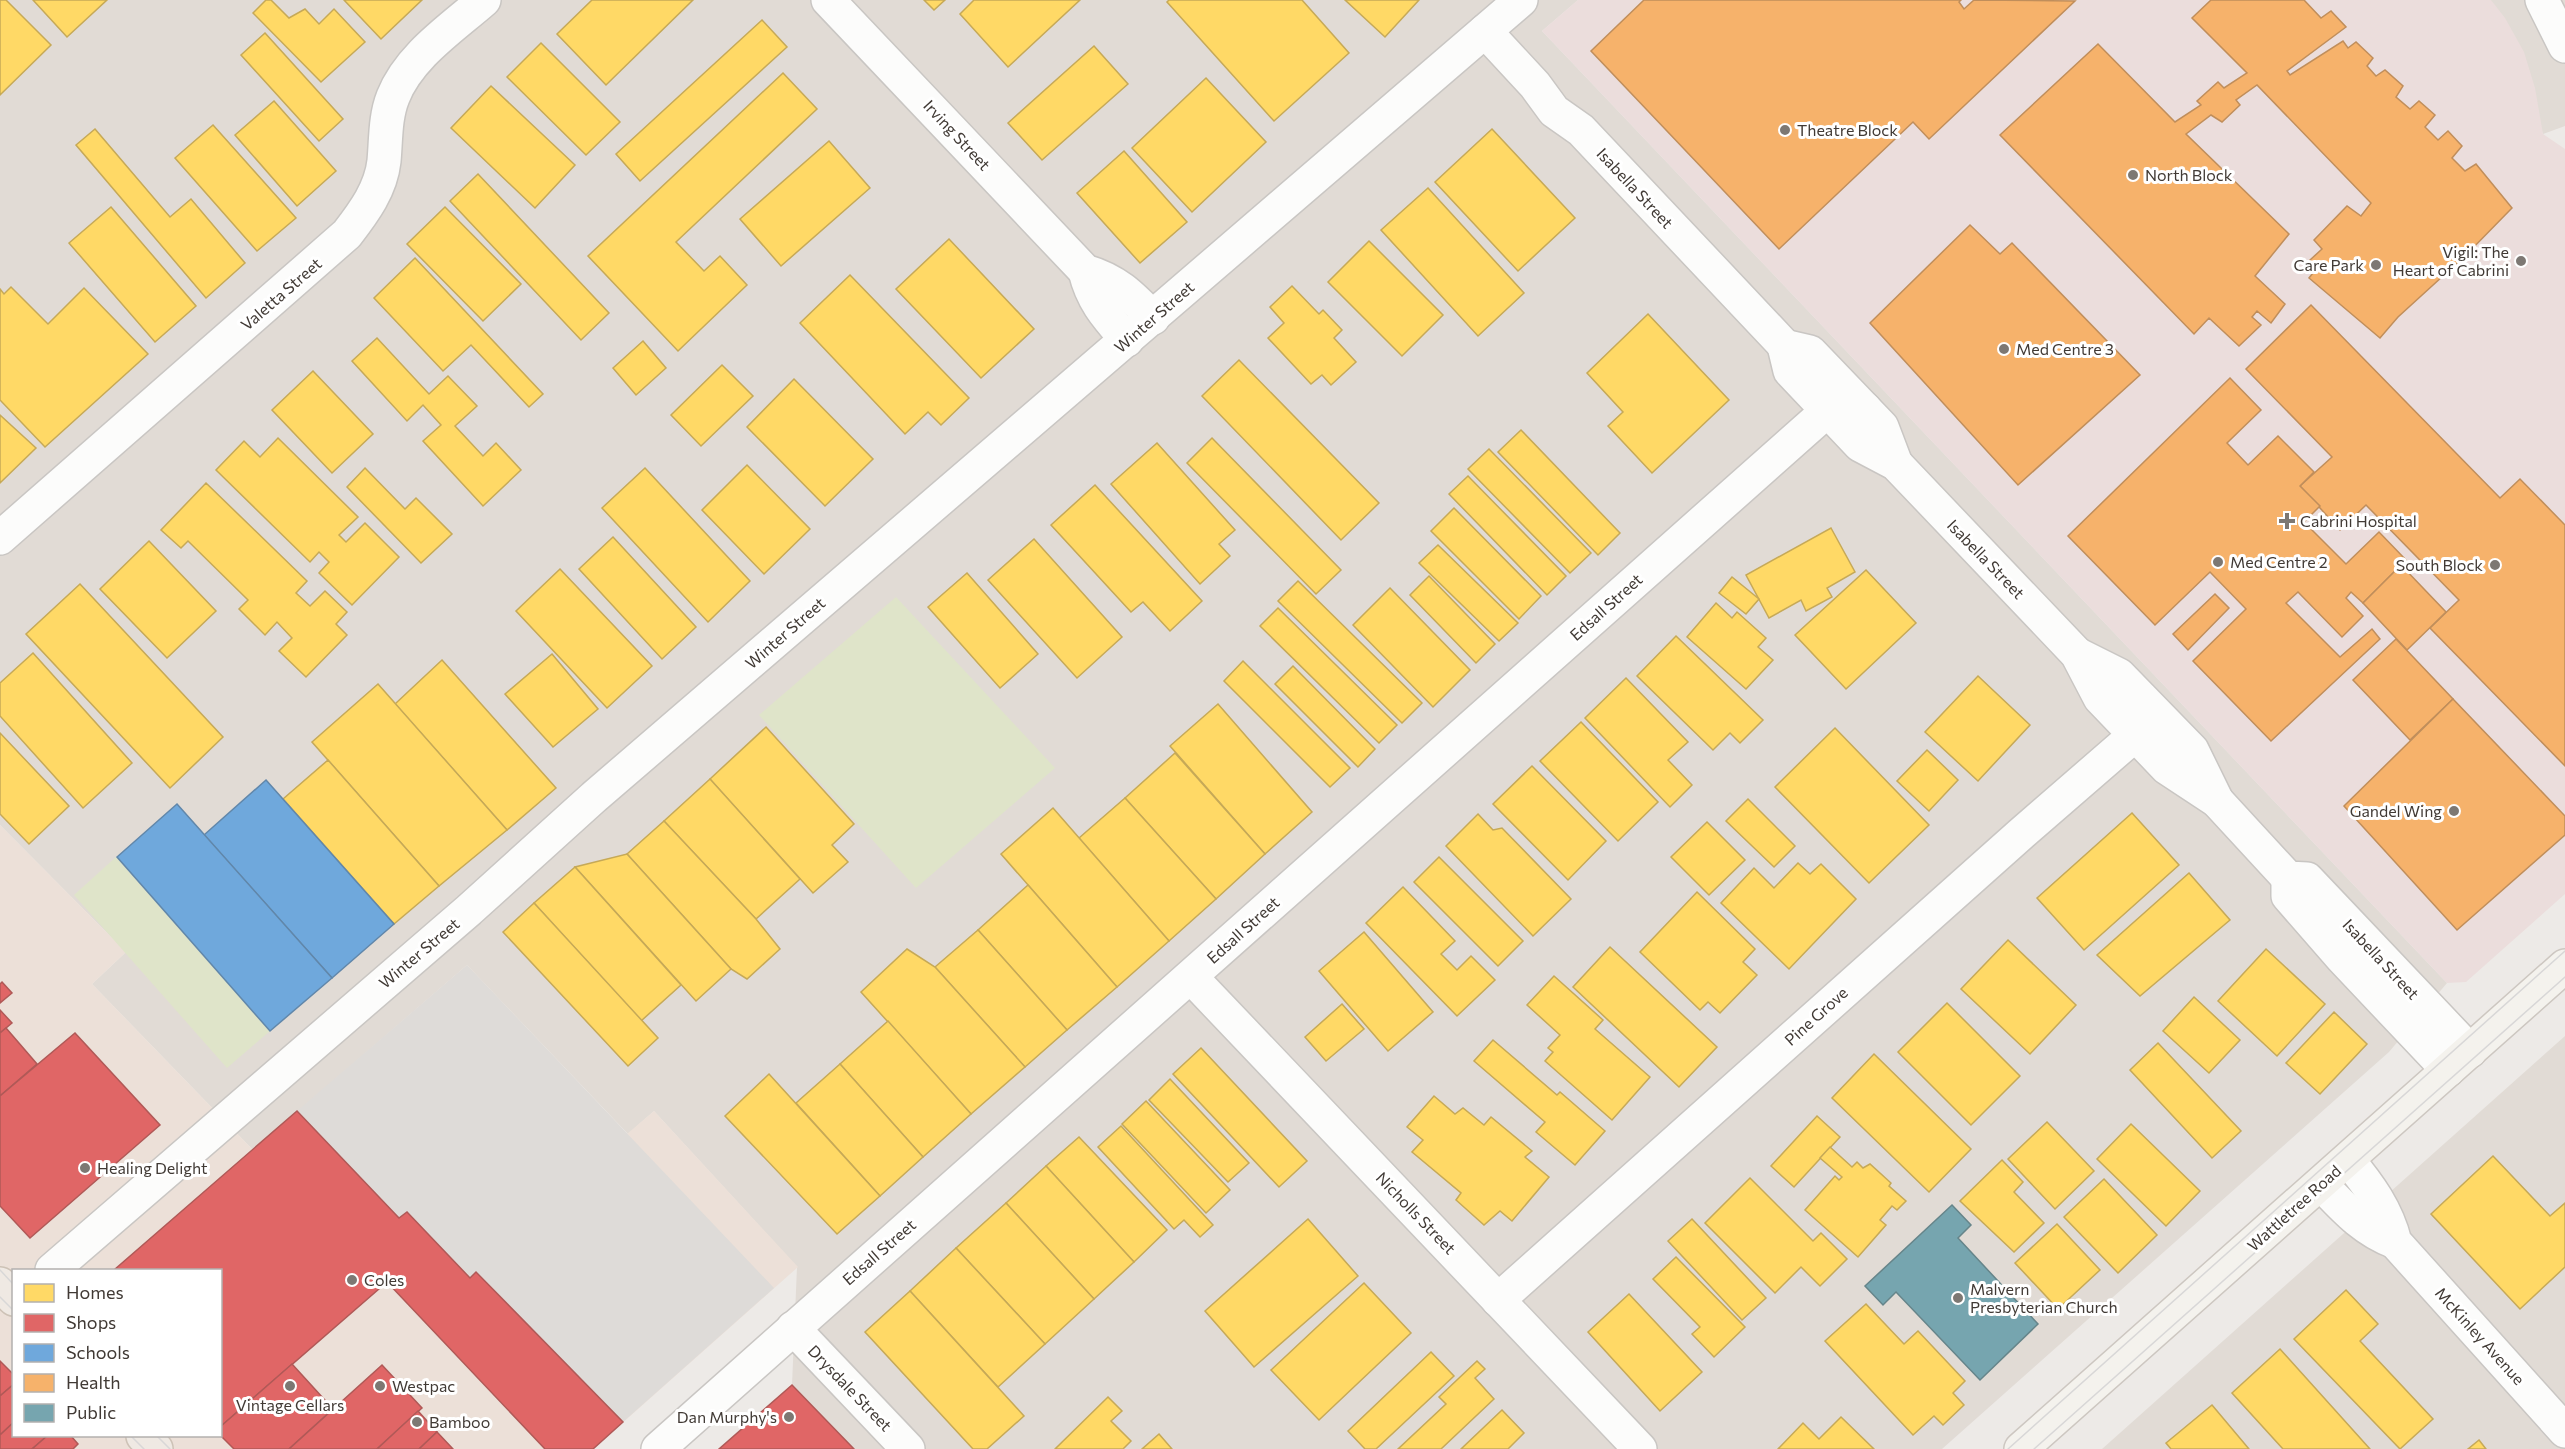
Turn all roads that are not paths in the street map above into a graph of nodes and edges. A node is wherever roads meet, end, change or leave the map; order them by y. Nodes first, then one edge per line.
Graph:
1 (484, 0) edge
2 (828, 0) edge
3 (1521, 0) edge
4 (2541, 0) edge
5 (1485, 31) junction
6 (2565, 46) edge
7 (1085, 271) junction
8 (1153, 318) junction
9 (1127, 340) junction
10 (1784, 346) junction
11 (1865, 409) junction
12 (1827, 411) junction
13 (1896, 464) junction
14 (0, 538) edge
15 (2077, 654) junction
16 (2135, 735) junction
17 (2217, 801) junction
18 (2565, 966) edge
19 (1191, 976) junction
20 (2459, 1061) junction
21 (2348, 1160) junction
22 (2321, 1184) junction
23 (2395, 1242) junction
24 (53, 1269) edge
25 (0, 1284) edge
26 (12, 1297) edge
27 (1498, 1300) junction
28 (793, 1328) junction
29 (2565, 1431) edge
30 (144, 1437) edge
31 (156, 1449) edge
32 (658, 1449) edge
33 (908, 1449) edge
34 (1640, 1449) edge
35 (2021, 1449) edge

1 - 14 street, Valetta Street
2 - 7 street, Irving Street
3 - 5 street, Winter Street
4 - 6 street
5 - 8 street, Winter Street
5 - 10 street, Isabella Street
7 - 8 street, Irving Street
7 - 9 street, Irving Street
8 - 9 street, Winter Street
9 - 24 street, Winter Street
10 - 11 street, Isabella Street
10 - 12 street, Isabella Street
11 - 12 street
11 - 13 street, Isabella Street
12 - 13 street, Isabella Street
12 - 19 street, Edsall Street
13 - 15 street, Isabella Street
15 - 16 street, Isabella Street
15 - 17 street, Isabella Street
16 - 17 street, Isabella Street
16 - 27 street, Pine Grove
17 - 20 street, Isabella Street
18 - 20 main road, Wattletree Road
19 - 27 street, Nicholls Street
19 - 28 street, Edsall Street
20 - 21 main road, Wattletree Road
21 - 22 main road, Wattletree Road
21 - 23 street, McKinley Avenue
22 - 23 street, McKinley Avenue
22 - 35 main road, Wattletree Road
23 - 29 street, McKinley Avenue
25 - 26 main road
27 - 34 street, Nicholls Street
28 - 32 street, Edsall Street
28 - 33 street, Drysdale Street
30 - 31 main road

